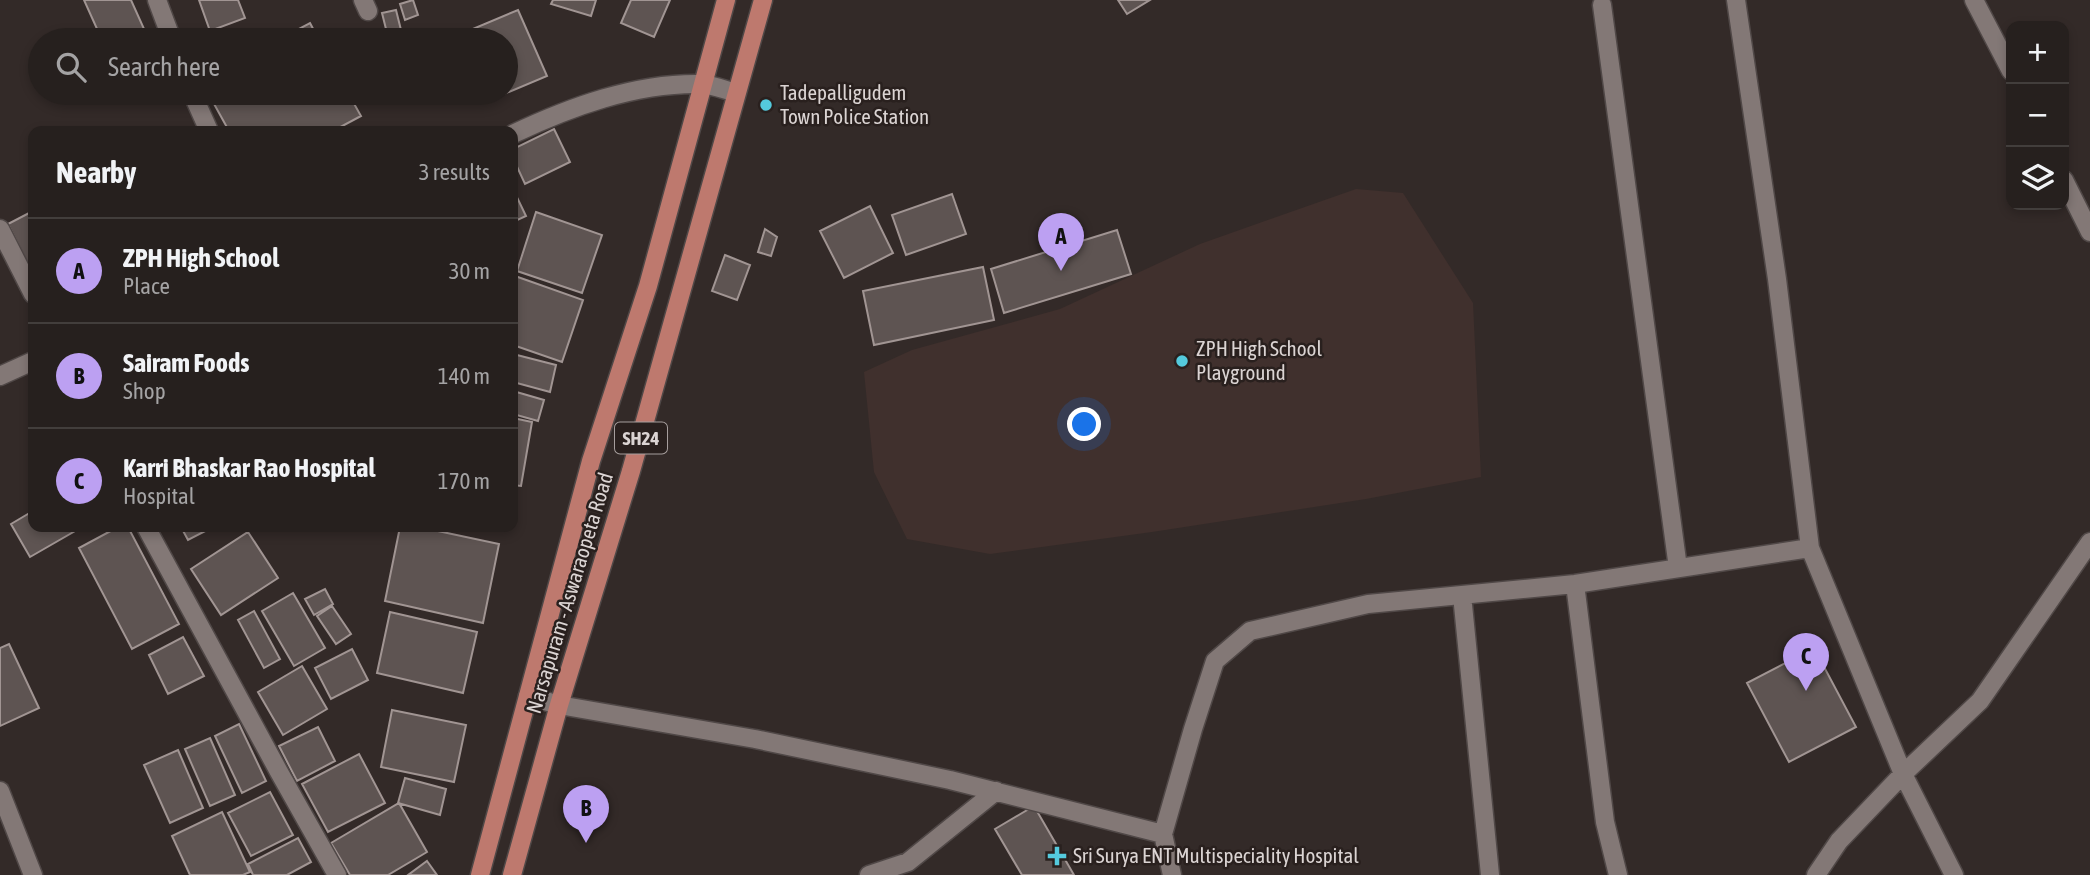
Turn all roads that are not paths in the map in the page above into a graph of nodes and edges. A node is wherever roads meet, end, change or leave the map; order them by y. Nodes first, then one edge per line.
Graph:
1 (157, 0) edge
2 (726, 0) edge
3 (763, 0) edge
4 (1736, 0) edge
5 (1973, 0) edge
6 (1602, 5) dead end
7 (168, 28) edge
8 (2006, 62) edge
9 (701, 84) junction
10 (736, 93) junction
11 (197, 105) edge
12 (207, 126) edge
13 (518, 132) edge
14 (2069, 190) edge
15 (0, 229) edge
16 (2090, 232) edge
17 (28, 285) edge
18 (28, 364) edge
19 (0, 376) edge
20 (149, 532) edge
21 (2090, 542) edge
22 (1810, 548) junction
23 (1678, 568) junction
24 (1575, 584) junction
25 (1462, 595) junction
26 (528, 696) junction
27 (559, 705) junction
28 (1903, 774) junction
29 (996, 790) junction
30 (0, 791) edge
31 (1163, 834) junction
32 (911, 869) edge
33 (33, 875) edge
34 (337, 875) edge
35 (480, 875) edge
36 (512, 875) edge
37 (869, 875) edge
38 (1172, 875) edge
39 (1490, 875) edge
40 (1619, 875) edge
41 (1816, 875) edge
42 (1954, 875) edge

1 - 7 street
2 - 9 main road, Narsapuram - Aswaraopeta Road / SH24
3 - 10 main road, Narsapuram - Aswaraopeta Road / SH24
4 - 22 street
5 - 8 street
6 - 23 street
9 - 10 street
9 - 13 street
9 - 26 main road, Narsapuram - Aswaraopeta Road / SH24
10 - 27 main road, Narsapuram - Aswaraopeta Road / SH24
11 - 12 street
14 - 16 street
15 - 17 street
18 - 19 street
20 - 34 street
21 - 28 street
22 - 23 street
22 - 28 street
23 - 24 street
24 - 25 street
24 - 40 street
25 - 31 street
25 - 39 street
26 - 27 street
26 - 35 main road, Narsapuram - Aswaraopeta Road / SH24
27 - 29 street
27 - 36 main road, Narsapuram - Aswaraopeta Road / SH24
28 - 41 street
28 - 42 street
29 - 31 street
29 - 32 street
30 - 33 street
31 - 38 street
32 - 37 street

